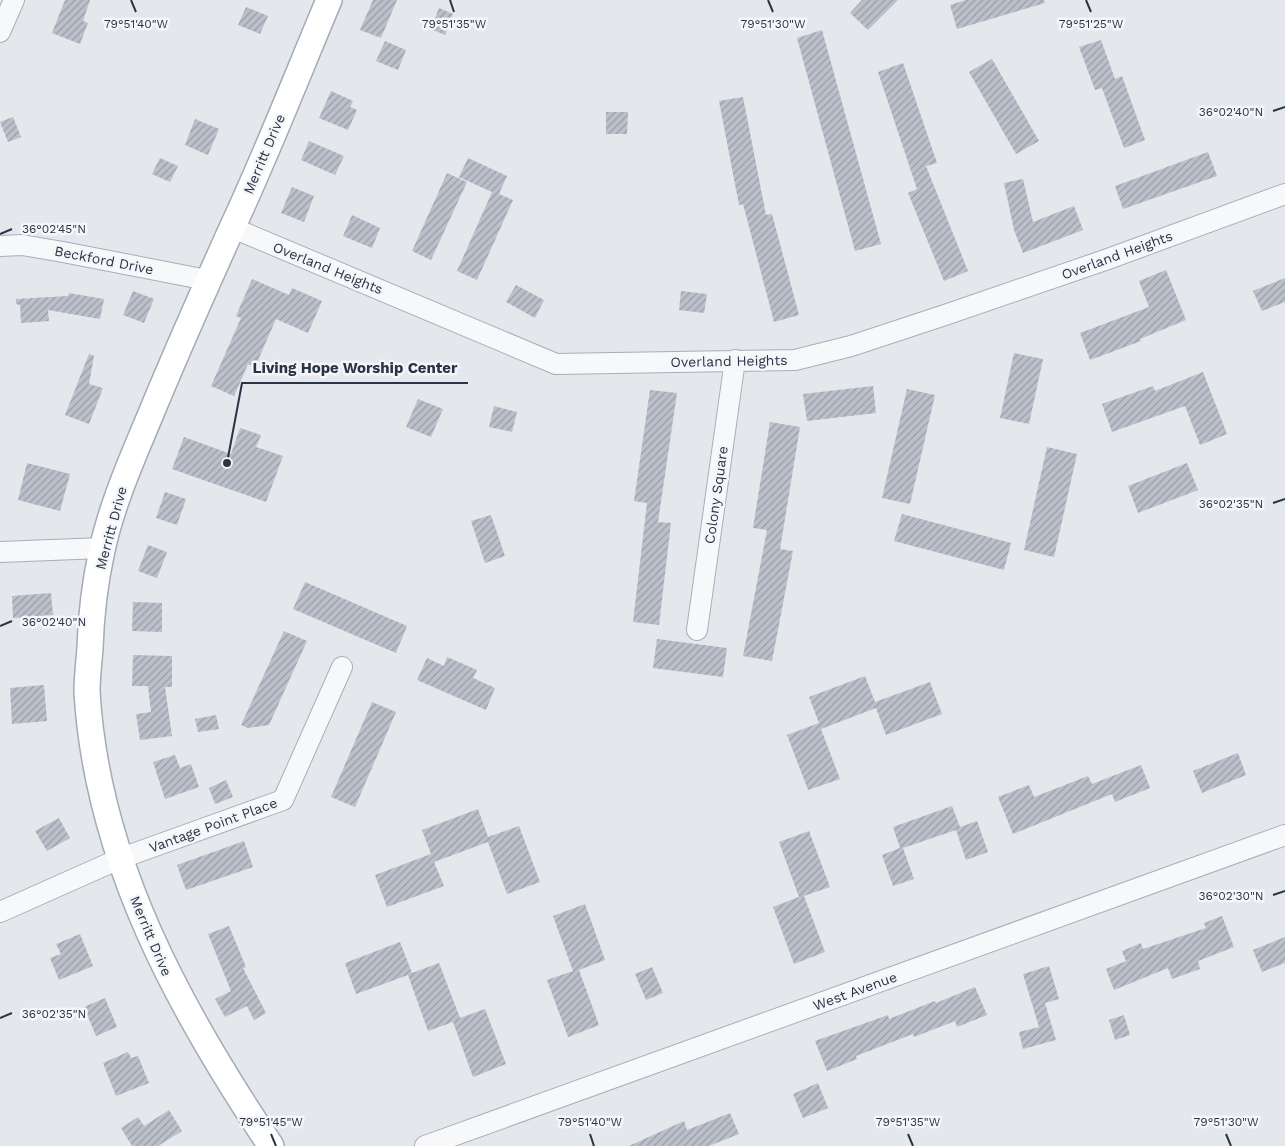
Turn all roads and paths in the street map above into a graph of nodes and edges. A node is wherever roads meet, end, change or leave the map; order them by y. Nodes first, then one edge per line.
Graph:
1 (14, 0) edge
2 (329, 0) edge
3 (0, 32) edge
4 (1285, 194) edge
5 (233, 228) junction
6 (0, 246) edge
7 (207, 280) junction
8 (734, 360) junction
9 (102, 548) junction
10 (0, 552) edge
11 (698, 630) dead end
12 (342, 667) dead end
13 (1285, 835) edge
14 (119, 859) junction
15 (0, 912) edge
16 (271, 1146) edge
17 (425, 1146) edge

1 - 3 street
2 - 5 main road, Merritt Drive
4 - 8 street, Overland Heights
5 - 7 main road, Merritt Drive
5 - 8 street, Overland Heights
6 - 7 street, Beckford Drive
7 - 9 main road, Merritt Drive
8 - 11 street, Colony Square
9 - 10 street
9 - 14 main road, Merritt Drive
12 - 14 street, Vantage Point Place
13 - 17 street, West Avenue
14 - 15 street, Vantage Point Place
14 - 16 main road, Merritt Drive

